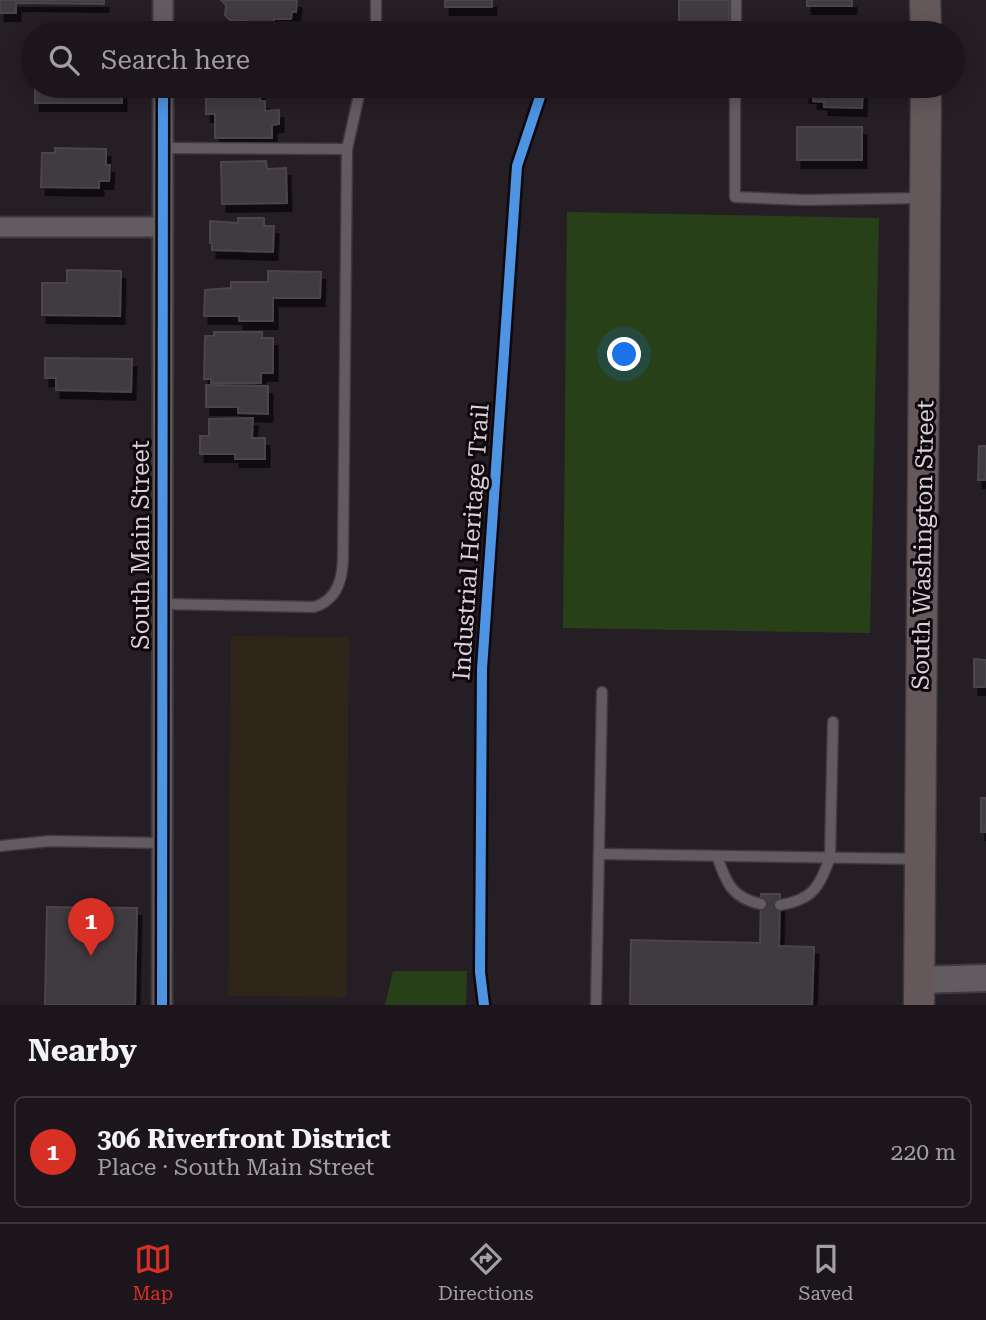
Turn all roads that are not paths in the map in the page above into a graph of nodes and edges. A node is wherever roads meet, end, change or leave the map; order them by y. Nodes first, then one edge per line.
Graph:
1 (163, 0) edge
2 (376, 0) edge
3 (736, 0) edge
4 (926, 0) edge
5 (163, 21) edge
6 (376, 21) edge
7 (736, 21) edge
8 (926, 21) edge
9 (163, 98) edge
10 (358, 98) edge
11 (735, 98) edge
12 (926, 98) edge
13 (163, 148) junction
14 (346, 149) junction
15 (926, 198) junction
16 (0, 227) edge
17 (163, 227) junction
18 (162, 604) junction
19 (602, 692) dead end
20 (833, 722) dead end
21 (162, 843) junction
22 (0, 846) edge
23 (599, 854) junction
24 (717, 856) junction
25 (830, 857) junction
26 (919, 859) junction
27 (761, 904) dead end
28 (780, 905) dead end
29 (986, 978) edge
30 (919, 993) edge
31 (162, 1005) edge
32 (596, 1005) edge

1 - 5 street
2 - 6 lane
3 - 7 lane
4 - 8 main road
9 - 13 street, South Main Street
10 - 14 lane
11 - 15 lane
12 - 15 main road, South Washington Street
13 - 14 lane
13 - 17 street, South Main Street
14 - 18 lane
15 - 26 main road, South Washington Street
16 - 17 street
17 - 18 street, South Main Street
18 - 21 street, South Main Street
19 - 23 lane
20 - 25 lane
21 - 22 lane
21 - 31 street, South Main Street
23 - 24 lane
23 - 32 lane
24 - 25 lane
24 - 27 lane
25 - 26 lane
25 - 28 lane
26 - 30 main road, South Washington Street
29 - 30 main road

